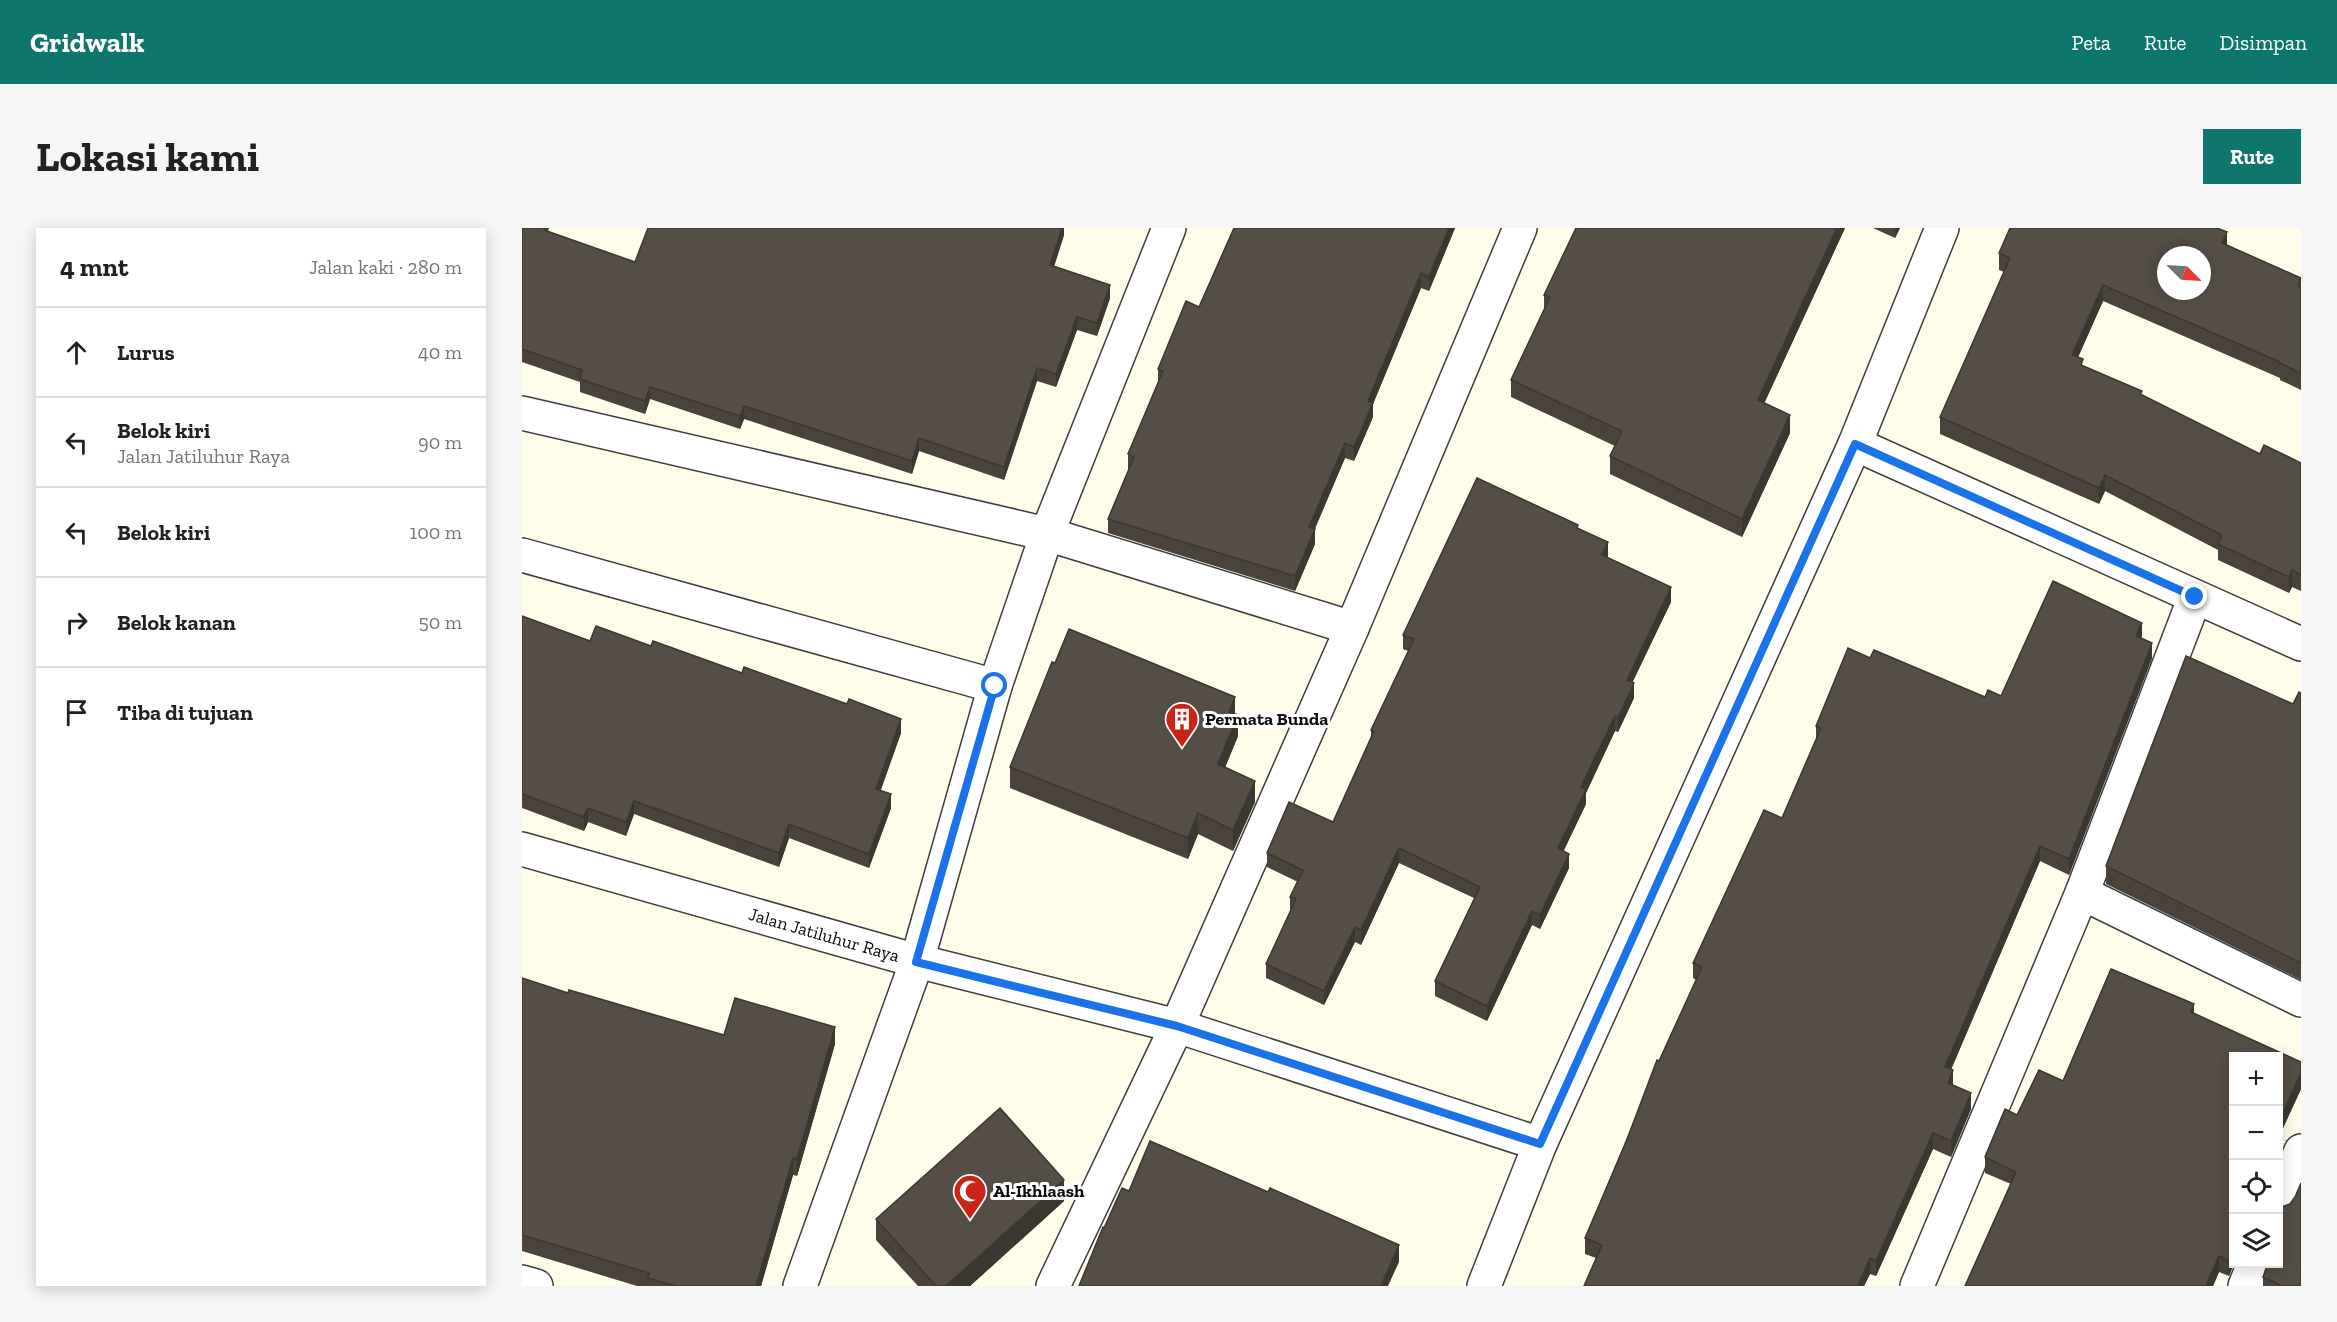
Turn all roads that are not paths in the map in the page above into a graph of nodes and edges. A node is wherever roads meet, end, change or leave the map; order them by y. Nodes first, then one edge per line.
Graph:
1 (1169, 228) edge
2 (1520, 228) edge
3 (1942, 228) edge
4 (522, 413) edge
5 (1855, 444) junction
6 (1047, 534) junction
7 (522, 555) edge
8 (2195, 597) junction
9 (1352, 628) junction
10 (2301, 644) edge
11 (995, 686) junction
12 (522, 849) edge
13 (2082, 893) junction
14 (916, 962) junction
15 (2301, 1000) edge
16 (1177, 1026) junction
17 (1540, 1144) junction
18 (2301, 1151) edge
19 (2283, 1193) edge
20 (2252, 1268) edge
21 (522, 1282) edge
22 (536, 1286) edge
23 (800, 1286) edge
24 (1053, 1286) edge
25 (1484, 1286) edge
26 (1917, 1286) edge
27 (2245, 1286) edge

1 - 6 street
2 - 9 street
3 - 5 street
4 - 6 street
5 - 8 street
5 - 17 street
6 - 9 street
6 - 11 street
7 - 11 street
8 - 10 street
8 - 13 street
9 - 16 street
11 - 14 street
12 - 14 street, Jalan Jatiluhur Raya
13 - 15 street
13 - 26 street
14 - 16 street, Jalan Jatiluhur Raya
14 - 23 street
16 - 17 street, Jalan Jatiluhur Raya
16 - 24 street
17 - 25 street
18 - 19 street
20 - 27 street
21 - 22 street

